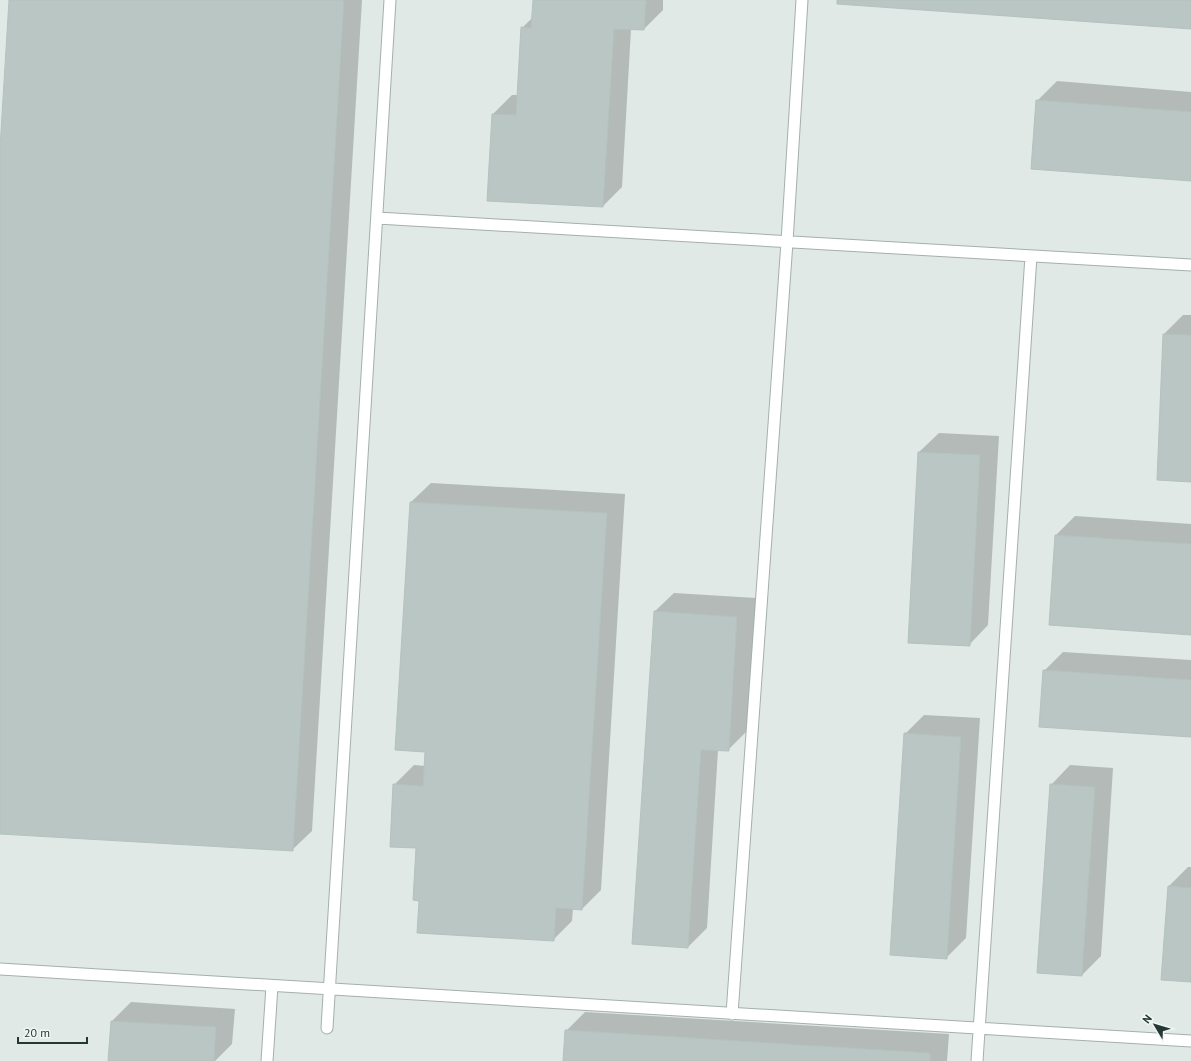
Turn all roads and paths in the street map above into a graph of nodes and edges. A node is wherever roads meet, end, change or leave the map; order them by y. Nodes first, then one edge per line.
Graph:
1 (390, 0) edge
2 (802, 0) edge
3 (377, 218) junction
4 (787, 242) junction
5 (1031, 256) junction
6 (1191, 266) edge
7 (0, 969) edge
8 (272, 986) junction
9 (330, 989) junction
10 (732, 1014) junction
11 (328, 1028) dead end
12 (979, 1028) junction
13 (1191, 1041) edge
14 (267, 1061) edge
15 (977, 1061) edge

1 - 3 lane
2 - 4 lane
3 - 4 lane
3 - 9 lane
4 - 5 lane
4 - 10 lane
5 - 6 lane
5 - 12 lane
7 - 8 lane
8 - 9 lane
8 - 14 lane
9 - 10 lane
9 - 11 lane
10 - 12 lane
12 - 13 lane
12 - 15 lane

